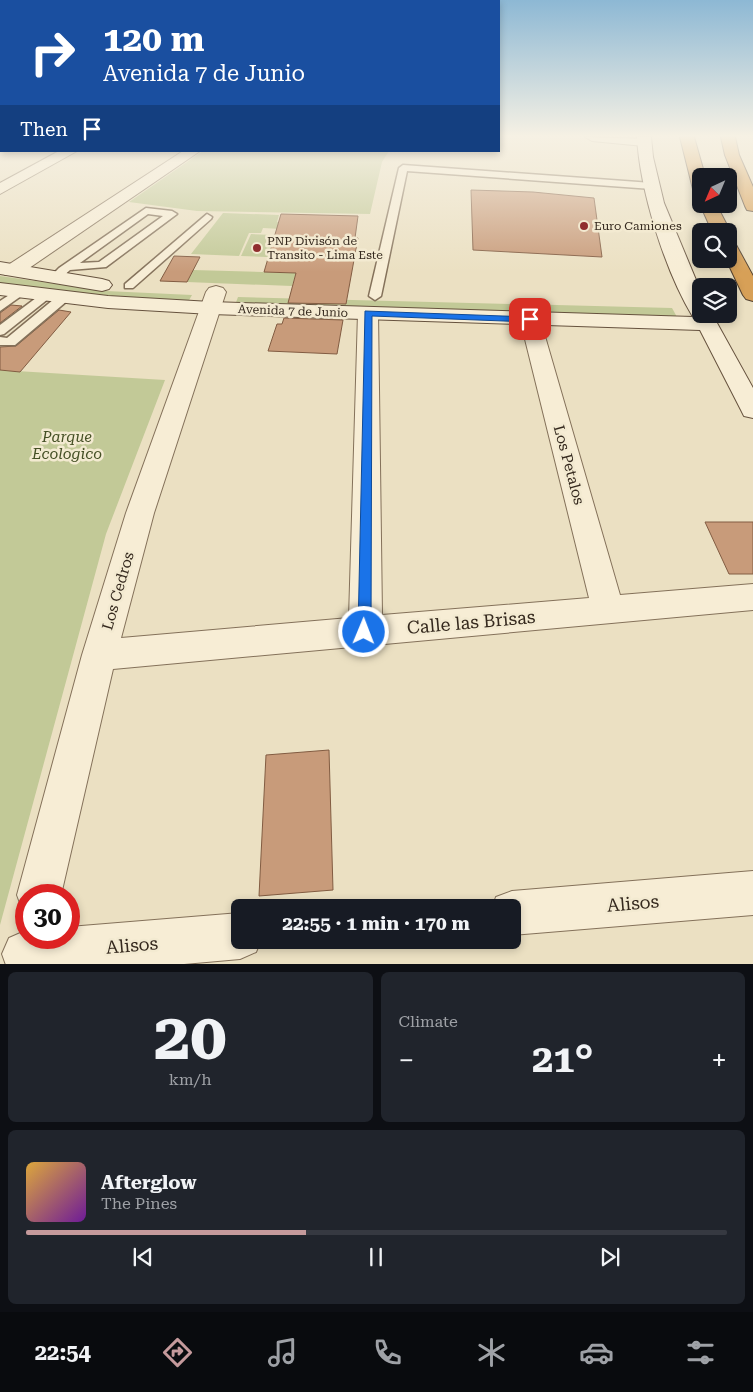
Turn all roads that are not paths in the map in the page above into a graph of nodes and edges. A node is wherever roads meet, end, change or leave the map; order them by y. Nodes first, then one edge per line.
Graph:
1 (13, 182) edge
2 (145, 182) edge
3 (400, 182) edge
4 (596, 182) edge
5 (651, 182) edge
6 (742, 182) edge
7 (652, 186) junction
8 (0, 189) edge
9 (753, 206) edge
10 (207, 217) dead end
11 (737, 263) edge
12 (6, 269) edge
13 (62, 272) junction
14 (129, 286) junction
15 (10, 290) edge
16 (692, 290) edge
17 (753, 295) edge
18 (54, 297) junction
19 (213, 300) junction
20 (371, 305) junction
21 (0, 307) edge
22 (692, 314) edge
23 (692, 314) edge
24 (530, 319) junction
25 (707, 323) edge
26 (0, 331) edge
27 (0, 341) edge
28 (753, 410) edge
29 (753, 597) edge
30 (608, 610) junction
31 (364, 632) junction
32 (99, 655) junction
33 (42, 884) edge
34 (753, 892) edge
35 (521, 912) edge
36 (231, 937) edge
37 (25, 952) edge

1 - 8 street
2 - 12 street
3 - 20 lane
4 - 7 lane
5 - 7 street
6 - 9 highway
7 - 16 street
10 - 14 lane
11 - 17 highway
12 - 13 street, Avenida 7 de Junio
13 - 13 lane
13 - 14 street, Avenida 7 de Junio
14 - 19 street, Avenida 7 de Junio
15 - 18 street, Avenida 7 de Junio
15 - 21 lane
18 - 19 street, Avenida 7 de Junio
18 - 26 lane
18 - 27 lane
19 - 20 street, Avenida 7 de Junio
19 - 32 street, Los Cedros
20 - 22 street, Avenida 7 de Junio
20 - 24 street, Avenida 7 de Junio
20 - 31 street
23 - 24 street, Avenida 7 de Junio
24 - 30 street, Los Petalos
25 - 28 street
29 - 30 street, Calle las Brisas
30 - 31 street, Calle las Brisas
31 - 32 street, Calle las Brisas
32 - 33 street, Los Cedros
34 - 35 street, Alisos
36 - 37 street, Alisos

